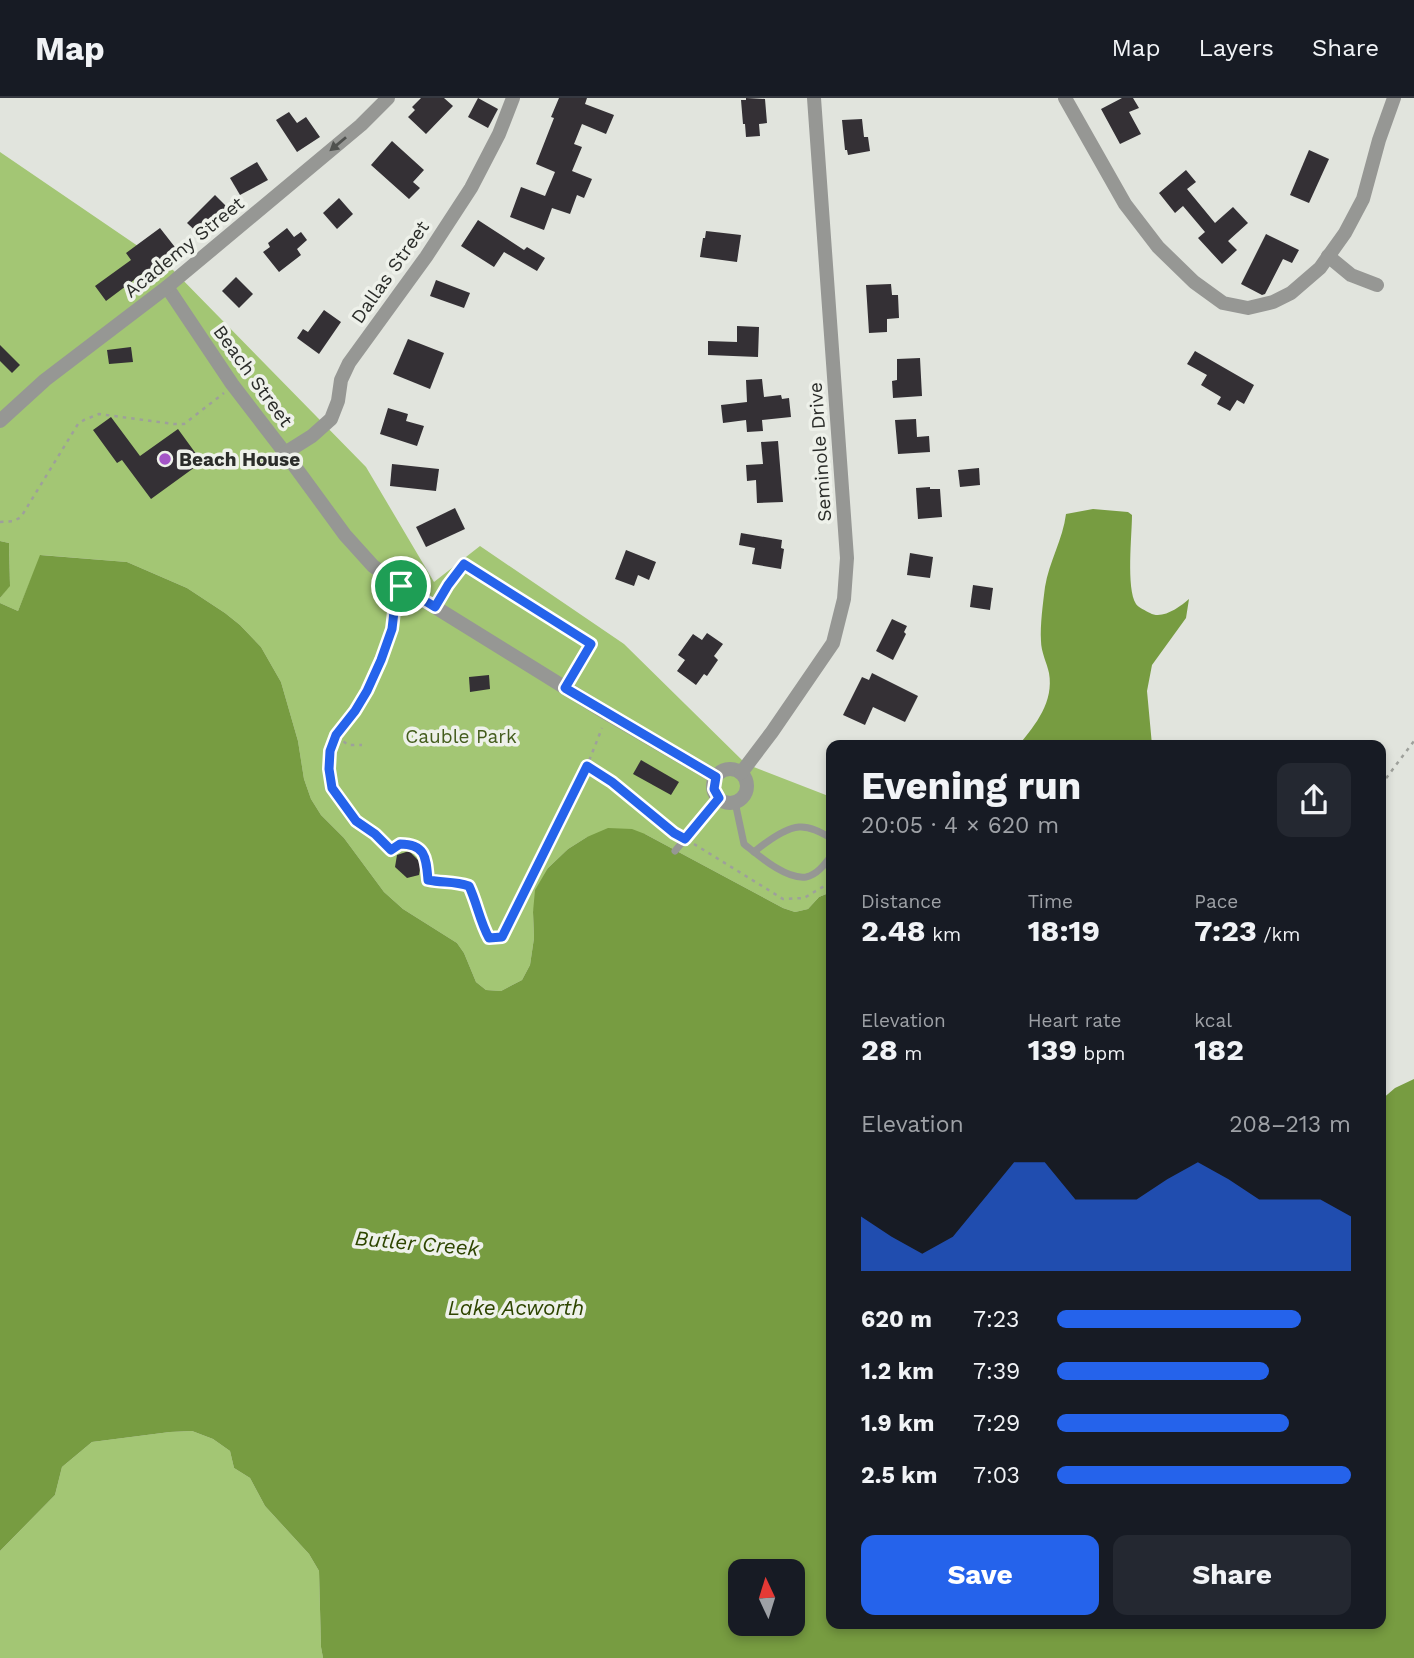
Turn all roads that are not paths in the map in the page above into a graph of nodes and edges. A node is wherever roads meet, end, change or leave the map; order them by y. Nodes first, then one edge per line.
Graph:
1 (388, 98) edge
2 (513, 98) edge
3 (814, 98) edge
4 (1065, 98) edge
5 (1394, 98) edge
6 (1328, 256) junction
7 (1377, 285) dead end
8 (167, 287) junction
9 (0, 421) edge
10 (285, 453) junction
11 (435, 607) junction
12 (565, 688) junction
13 (741, 773) junction
14 (716, 777) junction
15 (719, 798) junction
16 (735, 802) junction
17 (826, 835) edge
18 (675, 851) dead end
19 (754, 852) junction
20 (826, 863) edge

1 -> 8 street, Academy Street
2 - 10 street, Dallas Street
3 - 13 street, Seminole Drive
4 - 6 street
5 - 6 street
6 - 7 street
8 - 9 street, Academy Street
8 - 10 street, Beach Street
10 - 11 street, Beach Street
11 - 12 street, Beach Street
11 - 12 lane
12 - 14 street, Beach Street
13 - 14 street
13 - 16 street
14 - 15 street
15 - 16 street
15 - 18 lane
16 - 19 lane
17 - 19 lane
19 - 20 lane

